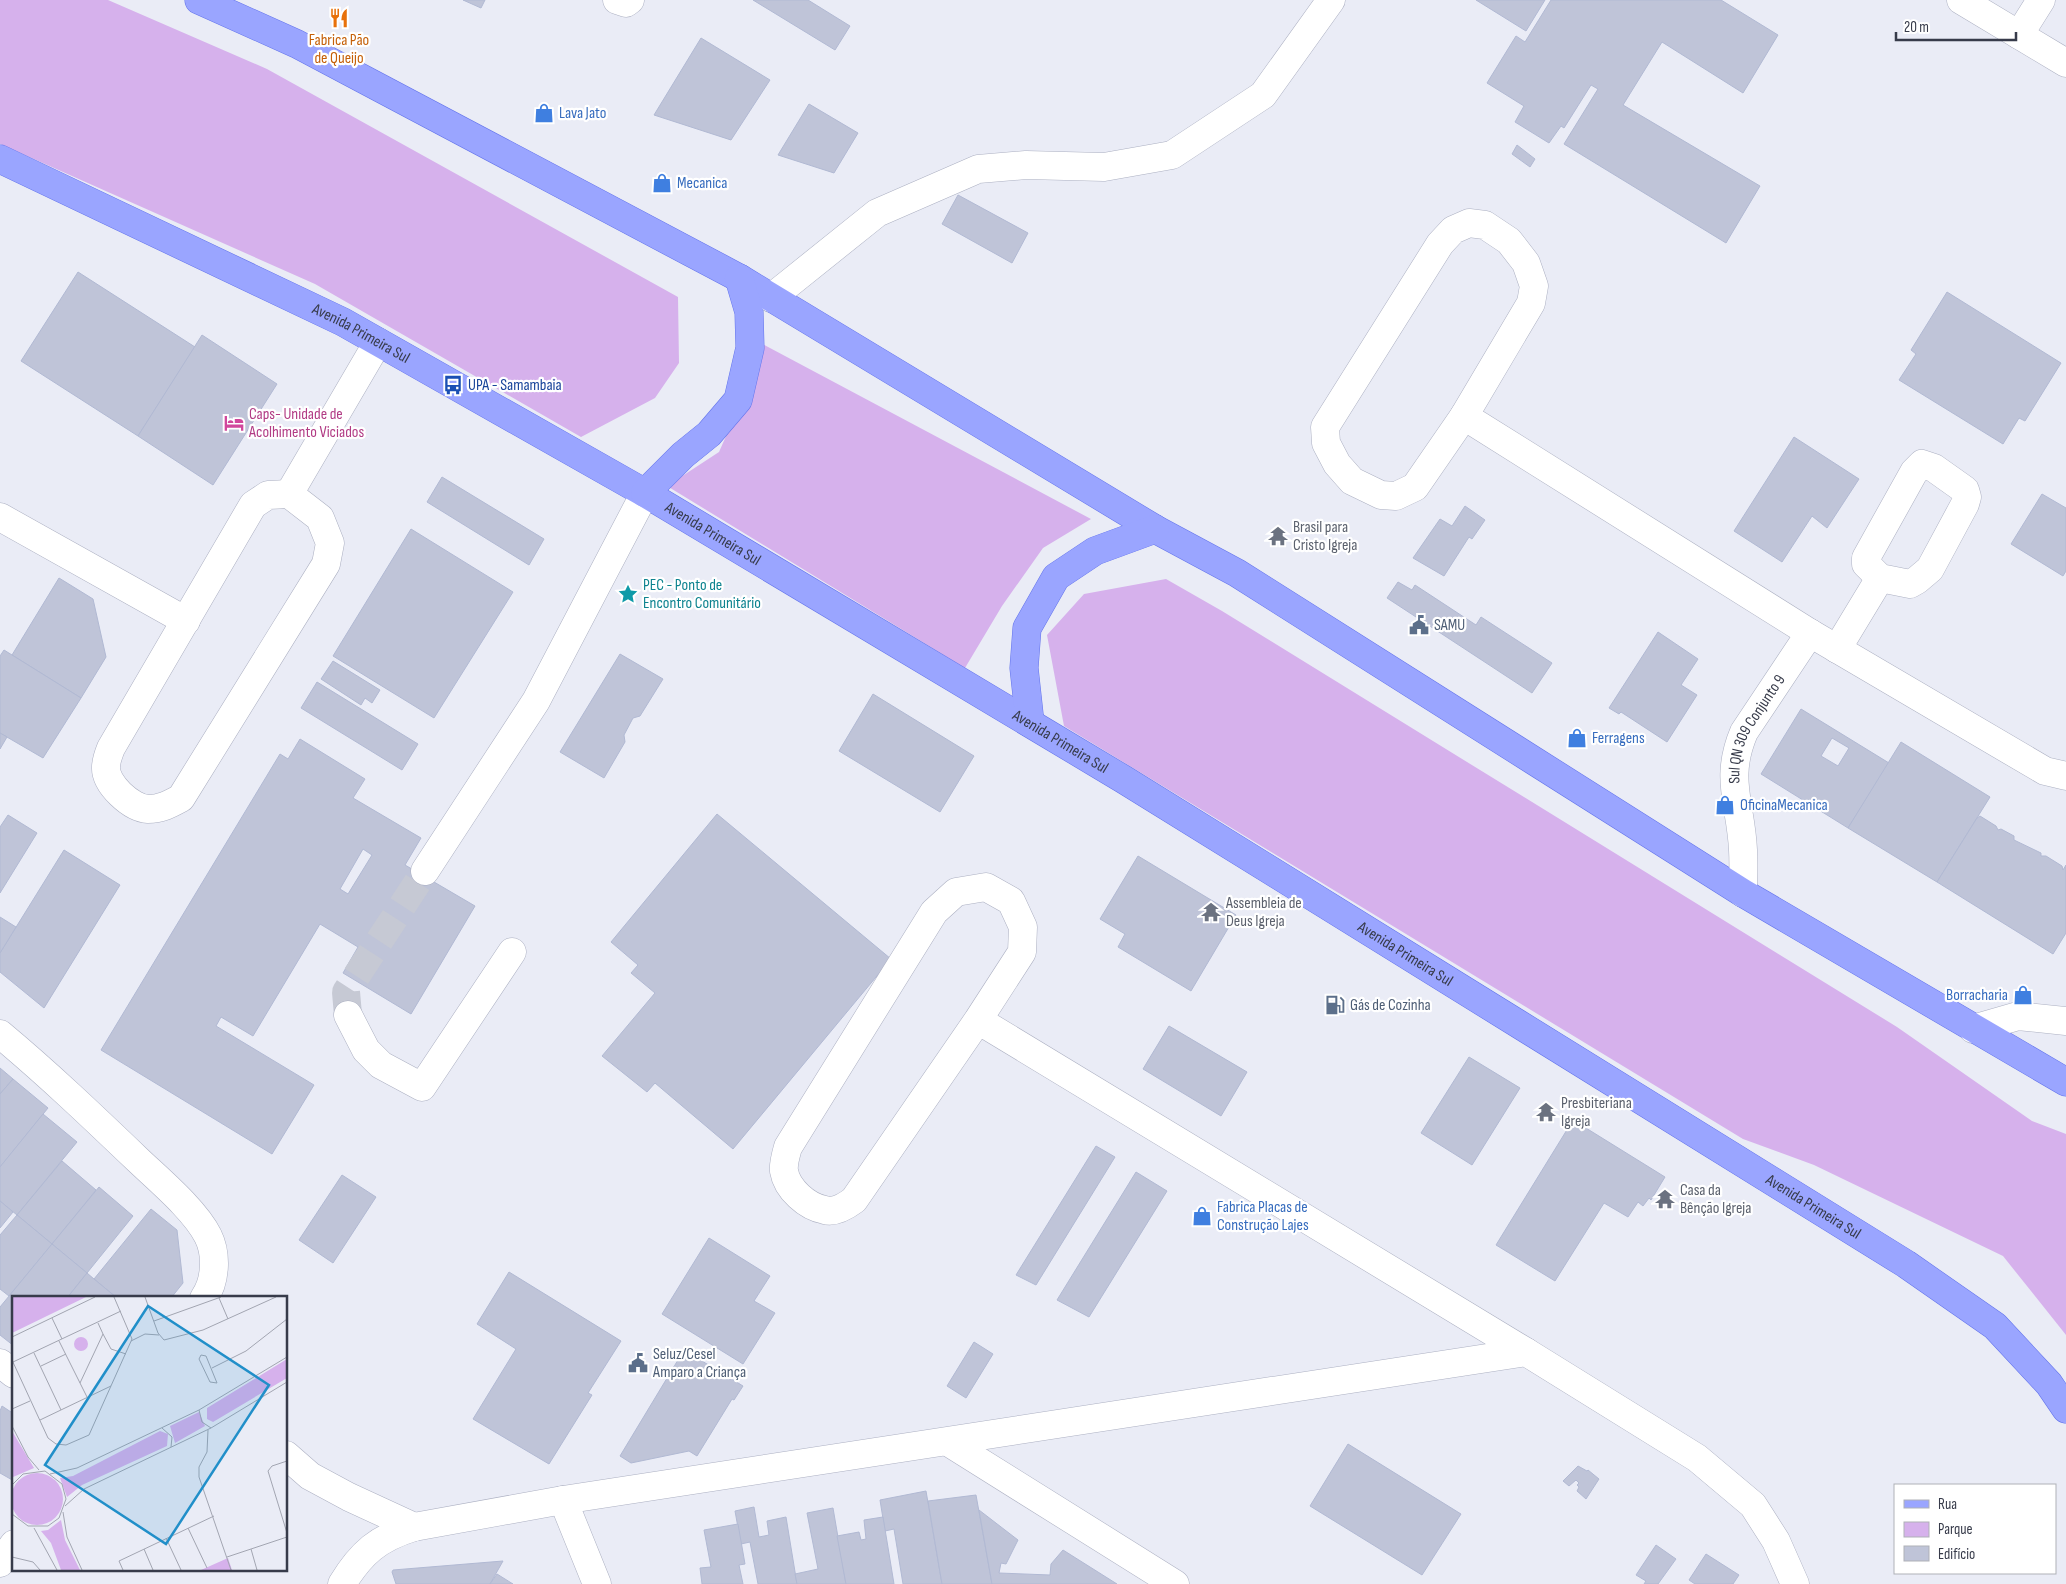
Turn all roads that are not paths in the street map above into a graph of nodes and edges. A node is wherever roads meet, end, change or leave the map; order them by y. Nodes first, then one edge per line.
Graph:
1 (199, 0) edge
2 (618, 0) edge
3 (630, 0) edge
4 (1331, 0) edge
5 (1961, 0) edge
6 (2040, 0) edge
7 (2019, 35) junction
8 (2066, 63) edge
9 (0, 159) edge
10 (739, 278) junction
11 (771, 298) junction
12 (378, 342) junction
13 (1464, 416) junction
14 (645, 493) junction
15 (289, 494) junction
16 (0, 516) edge
17 (1155, 529) junction
18 (1880, 578) dead end
19 (186, 621) junction
20 (1810, 633) junction
21 (1837, 649) junction
22 (1030, 723) junction
23 (2066, 776) edge
24 (425, 871) tunnel mouth
25 (1743, 893) junction
26 (512, 952) dead end
27 (348, 1015) tunnel mouth
28 (978, 1020) junction
29 (2066, 1021) edge
30 (1974, 1029) junction
31 (0, 1034) edge
32 (2066, 1082) edge
33 (205, 1296) edge
34 (1526, 1352) junction
35 (0, 1363) edge
36 (12, 1372) edge
37 (2066, 1409) edge
38 (948, 1442) junction
39 (288, 1457) edge
40 (563, 1500) junction
41 (414, 1527) junction
42 (12, 1547) edge
43 (0, 1563) edge
44 (342, 1584) edge
45 (597, 1584) edge
46 (1175, 1584) edge
47 (1795, 1584) edge

1 - 10 main road
2 - 3 street
4 - 11 street
5 - 7 street
6 - 7 street
7 - 8 street
9 - 12 main road, Avenida Primeira Sul
10 - 11 main road
10 - 14 main road
11 - 17 main road
12 - 14 main road, Avenida Primeira Sul
12 - 15 street
13 - 13 street
13 - 20 street
14 - 22 main road, Avenida Primeira Sul
14 - 24 street
15 - 19 street
15 - 19 street
16 - 19 street
17 - 22 main road
17 - 25 main road
18 - 21 street
20 - 21 street
20 - 25 street, Sul QN 309 Conjunto 9
21 - 23 street
22 - 37 main road, Avenida Primeira Sul
25 - 30 main road
26 - 27 street
28 - 28 street
28 - 34 street
29 - 30 street
30 - 32 main road
31 - 33 street
34 - 38 street
34 - 47 street
35 - 36 street
38 - 40 street
38 - 46 street
39 - 41 street
40 - 41 street
40 - 45 street
41 - 44 street
42 - 43 street

